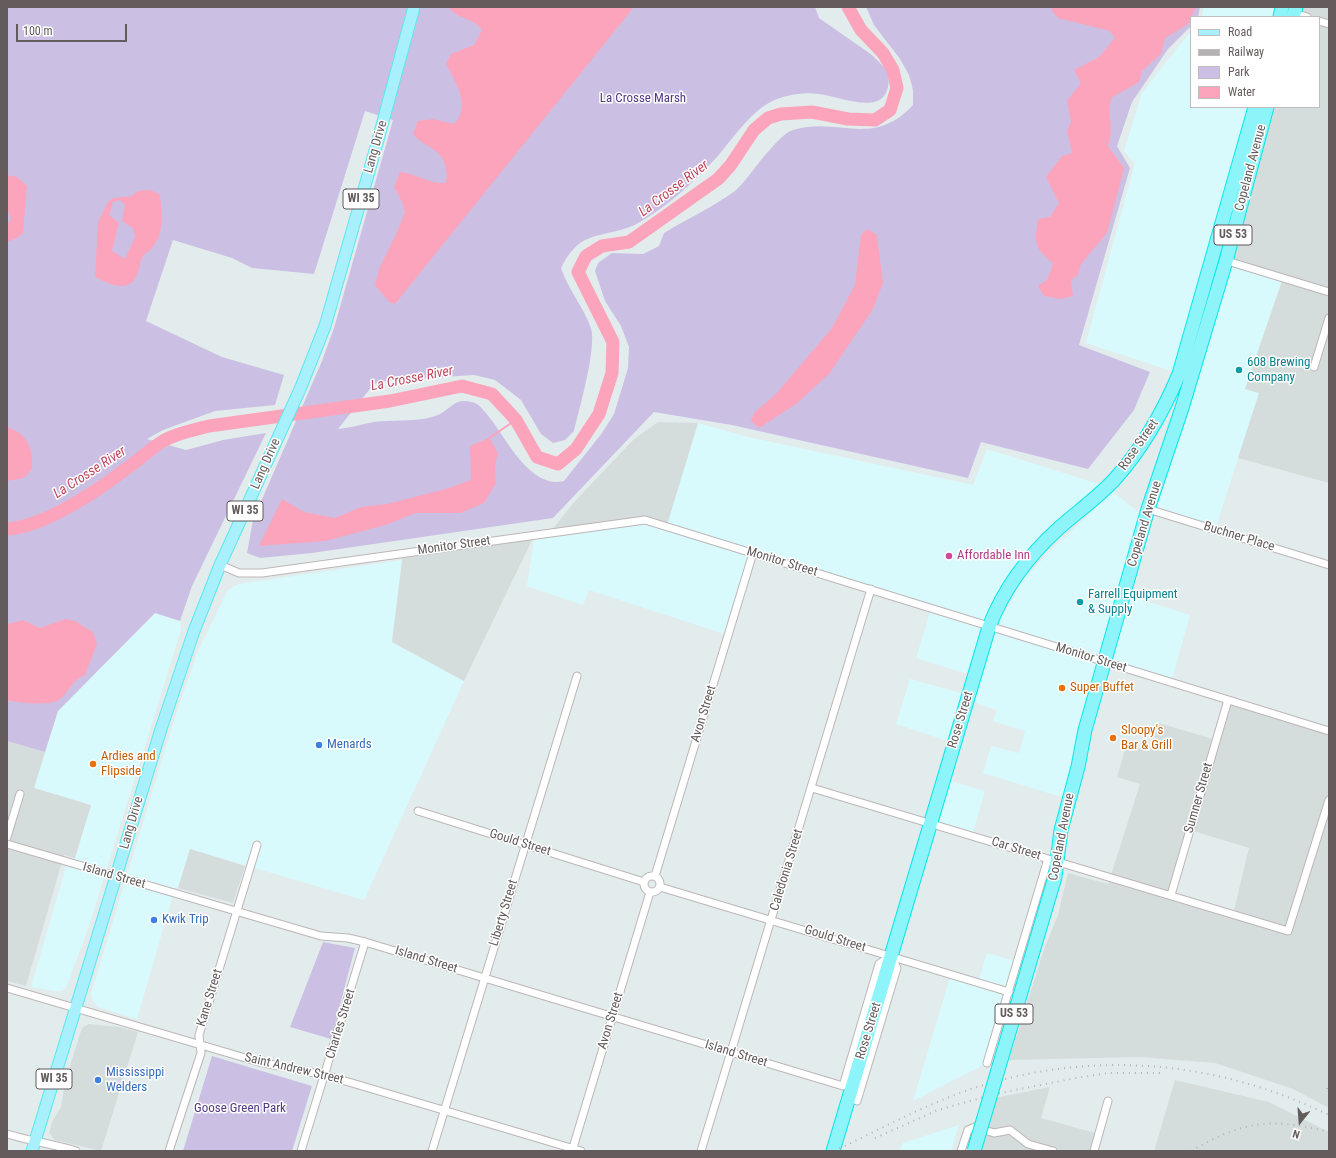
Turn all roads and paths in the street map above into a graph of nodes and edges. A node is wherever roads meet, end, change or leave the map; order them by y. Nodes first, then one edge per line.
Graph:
1 (414, 7) edge
2 (1255, 108) edge
3 (1267, 108) edge
4 (1212, 257) junction
5 (1226, 261) junction
6 (1329, 292) edge
7 (1329, 318) edge
8 (1187, 343) joint
9 (1314, 367) dead end
10 (1148, 509) junction
11 (753, 553) junction
12 (1329, 565) edge
13 (220, 566) junction
14 (871, 589) junction
15 (989, 627) junction
16 (1105, 662) junction
17 (577, 676) dead end
18 (1228, 700) junction
19 (1329, 731) edge
20 (812, 788) junction
21 (20, 794) dead end
22 (1329, 800) edge
23 (418, 811) dead end
24 (930, 824) junction
25 (7, 837) edge
26 (7, 844) edge
27 (525, 844) junction
28 (257, 845) dead end
29 (1053, 860) junction
30 (655, 876) junction
31 (116, 877) junction
32 (644, 882) junction
33 (660, 886) junction
34 (650, 892) junction
35 (1171, 895) junction
36 (237, 911) junction
37 (772, 920) junction
38 (365, 942) junction
39 (890, 961) junction
40 (484, 978) junction
41 (7, 988) edge
42 (1009, 992) junction
43 (75, 1008) junction
44 (612, 1016) junction
45 (200, 1045) junction
46 (732, 1053) junction
47 (987, 1063) dead end
48 (325, 1075) junction
49 (857, 1101) dead end
50 (1108, 1101) dead end
51 (444, 1111) junction
52 (7, 1134) edge
53 (33, 1147) edge
54 (572, 1150) edge
55 (76, 1151) edge
56 (169, 1151) edge
57 (301, 1151) edge
58 (432, 1151) edge
59 (581, 1151) edge
60 (701, 1151) edge
61 (833, 1151) edge
62 (961, 1151) edge
63 (974, 1151) edge
64 (1053, 1151) edge
65 (1094, 1151) edge

1 - 13 main road, Lang Drive / WI 35
2 - 4 highway, Copeland Avenue / US 53
3 - 5 highway, Copeland Avenue / US 53
4 - 5 street
4 - 8 highway, Copeland Avenue / US 53
5 - 6 street
5 - 10 highway, Copeland Avenue / US 53
7 - 9 street
8 - 15 highway, Rose Street / US 53
10 - 12 street, Buchner Place
10 - 16 highway, Copeland Avenue / US 53
11 - 13 street, Monitor Street
11 - 14 street, Monitor Street
11 - 30 street, Avon Street
13 - 31 main road, Lang Drive / WI 35
14 - 15 street, Monitor Street
14 - 20 street, Caledonia Street
15 - 16 street, Monitor Street
15 - 24 highway, Rose Street / US 53
16 - 18 street, Monitor Street
16 - 29 highway, Copeland Avenue / US 53
17 - 27 street, Liberty Street
18 - 19 street, Monitor Street
18 - 35 street, Sumner Street
20 - 24 street, Car Street
20 - 37 street, Caledonia Street
21 - 25 street
22 - 35 street, Car Street
23 - 27 street, Gould Street
24 - 29 street, Car Street
24 - 39 highway, Rose Street / US 53
26 - 31 street, Island Street
27 - 32 street, Gould Street
27 - 40 street, Liberty Street
28 - 36 street, Kane Street
29 - 35 street, Car Street
29 - 42 street
29 - 63 highway, Copeland Avenue / US 53, bridge
30 - 32 street
30 - 33 street
31 - 36 street, Island Street
31 - 43 main road, Lang Drive / WI 35
32 - 34 street
33 - 34 street
33 - 37 street, Gould Street
34 - 44 street, Avon Street
36 - 38 street, Island Street
36 - 45 street, Kane Street
37 - 39 street, Gould Street
37 - 46 street, Caledonia Street
38 - 40 street, Island Street
38 - 48 street, Charles Street
39 - 42 street, Gould Street
39 - 46 street, Island Street
39 - 49 street
39 - 61 highway, Rose Street / US 53
40 - 44 street, Island Street
40 - 51 street, Liberty Street
41 - 43 street, Saint Andrew Street
42 - 47 street
43 - 45 street, Saint Andrew Street
43 - 53 main road, WI 35
44 - 46 street, Island Street
44 - 54 street, Avon Street
45 - 48 street, Saint Andrew Street
45 - 56 street, Kane Street
46 - 60 street, Caledonia Street
48 - 51 street, Saint Andrew Street
48 - 57 street, Charles Street
50 - 65 street
51 - 54 street, Saint Andrew Street
51 - 58 street, Liberty Street
52 - 53 street
53 - 55 street
54 - 59 street, Saint Andrew Street
62 - 64 street

